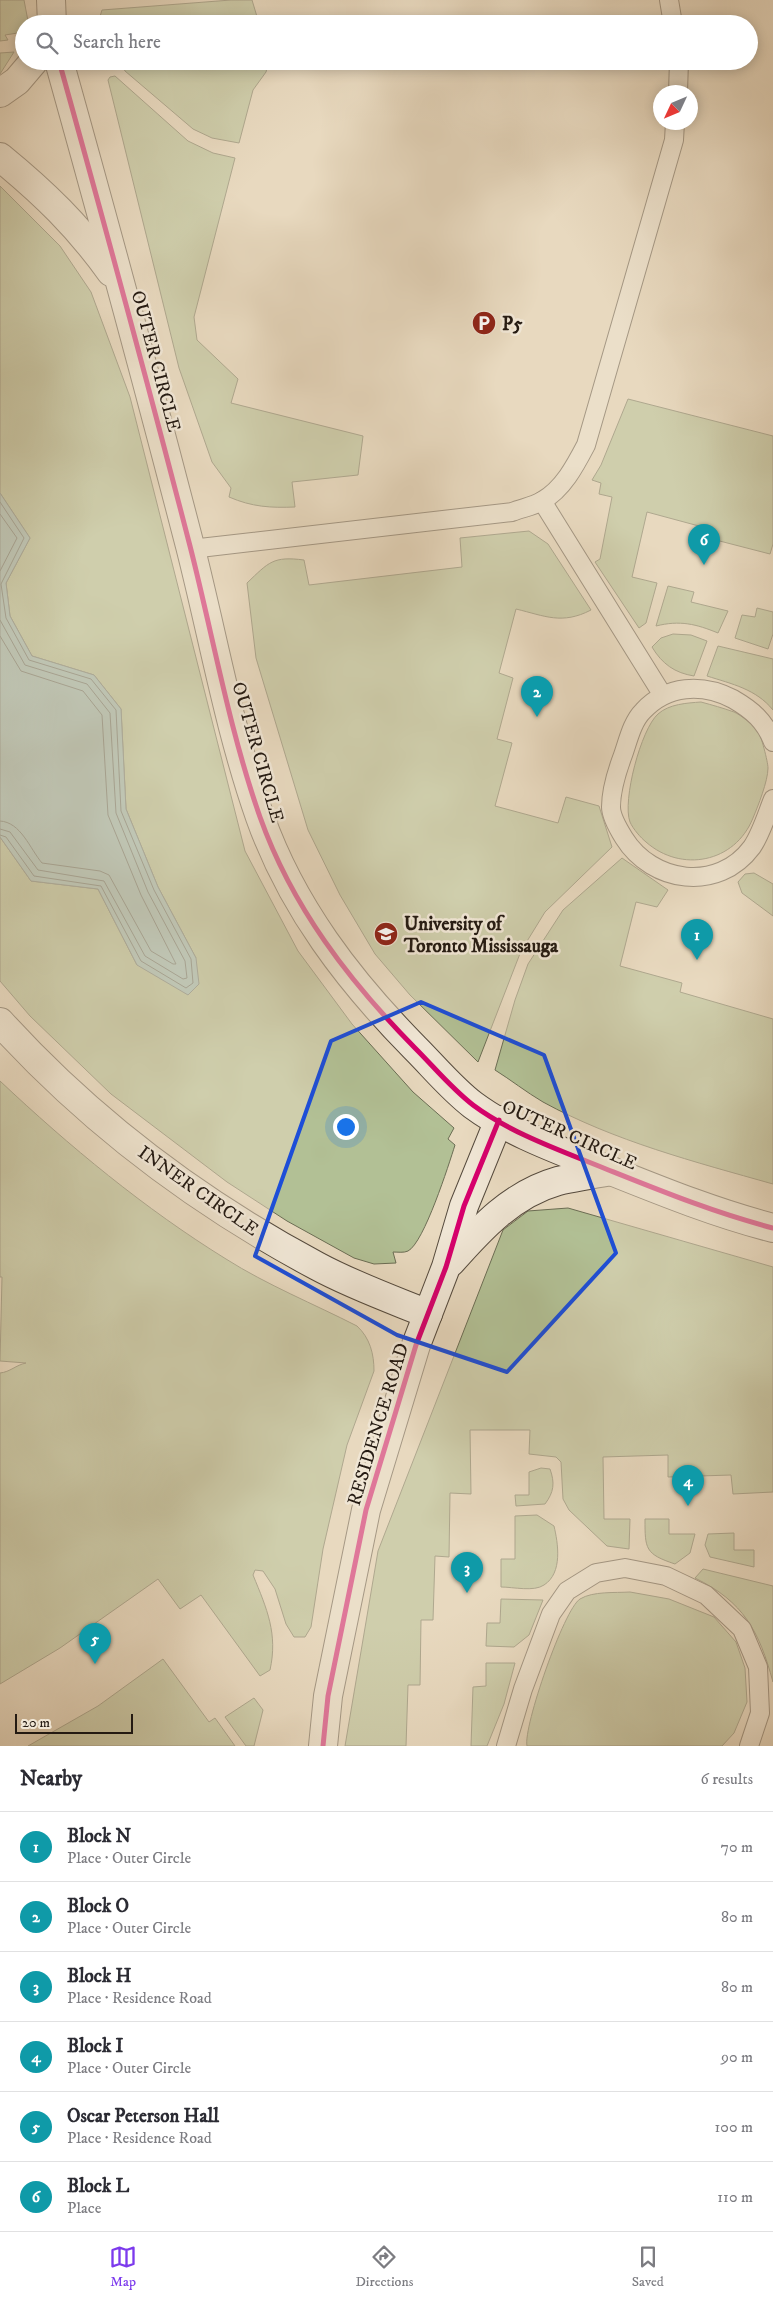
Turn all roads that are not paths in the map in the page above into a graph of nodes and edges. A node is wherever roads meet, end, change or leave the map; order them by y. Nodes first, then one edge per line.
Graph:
1 (669, 0) edge
2 (672, 15) edge
3 (26, 70) edge
4 (61, 70) edge
5 (678, 70) edge
6 (678, 85) edge
7 (0, 93) edge
8 (675, 130) edge
9 (0, 158) edge
10 (122, 288) junction
11 (542, 501) junction
12 (191, 549) junction
13 (662, 694) junction
14 (773, 742) edge
15 (773, 799) edge
16 (0, 1022) edge
17 (499, 1120) junction
18 (612, 1171) junction
19 (773, 1228) edge
20 (446, 1267) junction
21 (428, 1314) junction
22 (323, 1746) edge
23 (506, 1746) edge
24 (749, 1746) edge

1 - 2 lane
3 - 7 street
4 - 10 street, OUTER CIRCLE
5 - 6 lane
8 - 11 lane
9 - 10 street
10 - 12 street, OUTER CIRCLE
11 - 12 lane
11 - 13 lane
12 - 17 street, OUTER CIRCLE
13 - 14 lane
13 - 15 lane
16 - 21 street, INNER CIRCLE
17 - 18 street, OUTER CIRCLE
17 - 20 street, RESIDENCE ROAD
18 - 19 street, OUTER CIRCLE
18 - 20 street
20 - 21 street, RESIDENCE ROAD
21 - 22 street, RESIDENCE ROAD
23 - 24 lane

